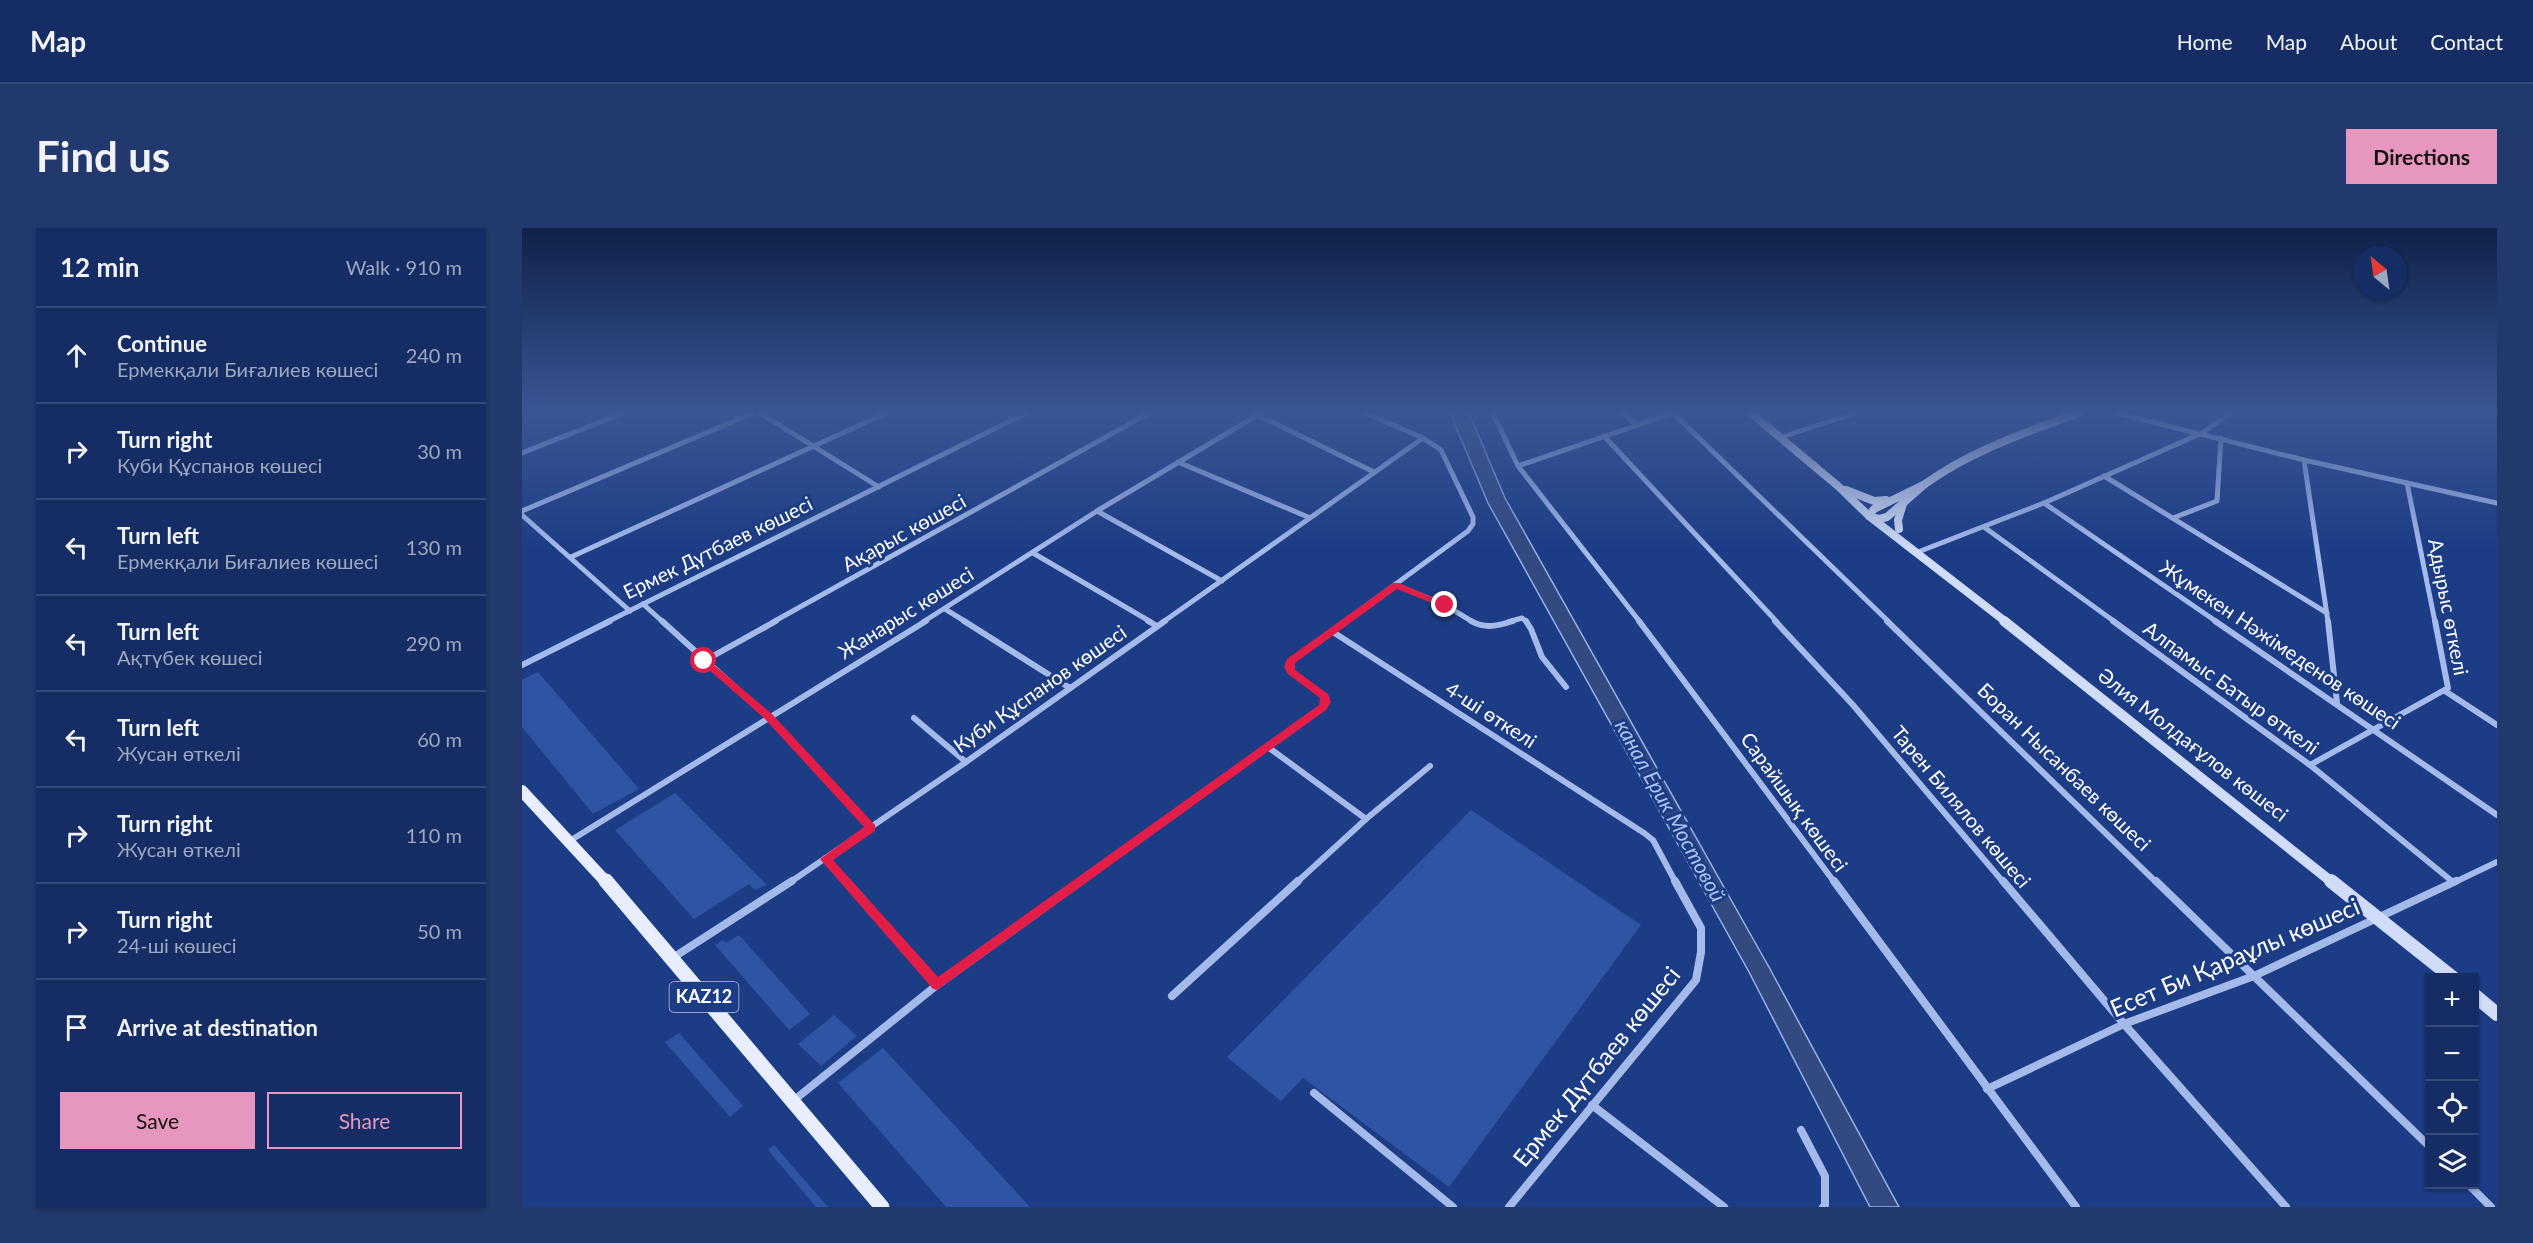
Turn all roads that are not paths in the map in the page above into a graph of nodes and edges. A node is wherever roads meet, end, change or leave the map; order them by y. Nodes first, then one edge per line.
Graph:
1 (647, 459) edge
2 (785, 459) edge
3 (836, 459) edge
4 (936, 459) edge
5 (1067, 459) edge
6 (1184, 459) edge
7 (1348, 459) edge
8 (1393, 459) edge
9 (1446, 459) edge
10 (1515, 459) edge
11 (1539, 459) edge
12 (1625, 459) edge
13 (1720, 459) edge
14 (1807, 459) edge
15 (1964, 459) edge
16 (2143, 459) edge
17 (2220, 459) edge
18 (2299, 459) edge
19 (2304, 460) junction
20 (1178, 462) junction
21 (1518, 466) junction
22 (1374, 472) junction
23 (2104, 476) junction
24 (2407, 483) junction
25 (1925, 484) junction
26 (1838, 486) junction
27 (879, 487) junction
28 (1895, 499) junction
29 (2044, 503) junction
30 (2497, 503) edge
31 (1904, 504) junction
32 (1097, 511) junction
33 (1872, 512) junction
34 (522, 513) edge
35 (1308, 517) junction
36 (1887, 517) junction
37 (2173, 518) junction
38 (1984, 527) junction
39 (1899, 529) junction
40 (1908, 545) junction
41 (1918, 552) junction
42 (1033, 553) junction
43 (571, 557) junction
44 (1222, 581) junction
45 (1396, 585) junction
46 (643, 604) junction
47 (945, 609) junction
48 (630, 610) junction
49 (2327, 614) junction
50 (1157, 626) junction
51 (1333, 632) junction
52 (704, 661) junction
53 (522, 665) edge
54 (1566, 687) dead end
55 (1070, 688) junction
56 (2445, 692) junction
57 (2337, 703) junction
58 (768, 717) junction
59 (914, 718) dead end
60 (2497, 725) edge
61 (2373, 729) junction
62 (1268, 747) junction
63 (966, 762) junction
64 (2310, 765) junction
65 (1430, 766) dead end
66 (522, 791) edge
67 (2497, 815) edge
68 (1366, 819) junction
69 (1632, 825) joint
70 (871, 828) junction
71 (568, 842) junction
72 (826, 859) junction
73 (2497, 862) edge
74 (2453, 882) junction
75 (2380, 918) junction
76 (670, 959) junction
77 (2447, 973) edge
78 (2254, 976) junction
79 (937, 985) junction
80 (1172, 996) dead end
81 (2479, 998) edge
82 (2497, 1014) edge
83 (2124, 1024) junction
84 (1987, 1089) junction
85 (1314, 1093) dead end
86 (793, 1101) junction
87 (1593, 1105) junction
88 (1802, 1130) dead end
89 (2425, 1142) edge
90 (2473, 1189) edge
91 (2494, 1206) edge
92 (882, 1207) edge
93 (1453, 1207) edge
94 (1509, 1207) edge
95 (1724, 1207) edge
96 (1823, 1207) edge
97 (2076, 1207) edge
98 (2286, 1207) edge

1 - 34 street
2 - 43 street
3 - 27 street
4 - 27 street, Ермек Дүтбаев көшесi
5 - 52 street, Ақарыс көшесi
6 - 20 street, Жанарыс көшесі
7 - 22 street
8 - 22 street, Куби Құспанов көшесi
9 - 45 street
10 - 21 street, Сарайшық көшесі
11 - 21 street
12 - 83 street, Тарен Билялов көшесі
13 - 78 street, Боран Нысанбаев көшесі
14 - 26 main road, Әлия Молдағұлов көшесі
15 - 25 main road
16 - 23 street
17 - 37 street
18 - 19 street
19 - 24 street
19 - 49 street
20 - 32 street, Жанарыс көшесі
20 - 35 street
21 - 84 street, Сарайшық көшесі
22 - 35 street, Куби Құспанов көшесi
23 - 29 street
23 - 37 street
24 - 30 street
24 - 56 street, Адырыс өткелі
25 - 28 main road
25 - 31 main road
26 - 28 main road
26 - 33 main road, Әлия Молдағұлов көшесі
27 - 46 street, Ермек Дүтбаев көшесi
28 - 33 main road
29 - 38 street
29 - 57 street, Жұмекен Нәжімеденов көшесі
31 - 36 main road
31 - 39 main road
32 - 42 street, Жанарыс көшесі
32 - 44 street
33 - 36 main road, Әлия Молдағұлов көшесі
33 - 40 main road, Әлия Молдағұлов көшесі
34 - 43 street
35 - 44 street, Куби Құспанов көшесi
36 - 39 main road, Әлия Молдағұлов көшесі
37 - 49 street
38 - 41 street
38 - 64 street, Алпамыс Батыр өткелі
39 - 40 main road, Әлия Молдағұлов көшесі
40 - 41 main road, Әлия Молдағұлов көшесі
41 - 75 main road, Әлия Молдағұлов көшесі
42 - 47 street, Жанарыс көшесі
42 - 50 street
43 - 48 street
44 - 50 street, Куби Құспанов көшесi
45 - 51 street
45 - 54 street
46 - 48 street, Ермек Дүтбаев көшесi
46 - 52 street
47 - 55 street
47 - 58 street, Жанарыс көшесі
48 - 53 street, Ермек Дүтбаев көшесi
49 - 57 street
50 - 55 street, Куби Құспанов көшесi
51 - 62 street
51 - 69 street, 4-шi өткелi
52 - 58 street
55 - 63 street, Куби Құспанов көшесi
56 - 60 street
56 - 61 street, Адырыс өткелі
57 - 61 street, Жұмекен Нәжімеденов көшесі
58 - 70 street
58 - 71 street, Жанарыс көшесі
59 - 63 street
61 - 64 street, Адырыс өткелі
61 - 67 street, Жұмекен Нәжімеденов көшесі
62 - 68 street
62 - 79 street
63 - 70 street, Куби Құспанов көшесi
64 - 74 street, Алпамыс Батыр өткелі
65 - 68 street
66 - 71 main road, KAZ12
68 - 80 street
69 - 87 street, Ермек Дүтбаев көшесi
70 - 72 street, Куби Құспанов көшесi
71 - 76 main road, KAZ12
72 - 76 street, Куби Құспанов көшесi
72 - 79 street
73 - 74 street, Есет Би Қараұлы көшесі
74 - 75 street, Есет Би Қараұлы көшесі
75 - 77 main road, Әлия Молдағұлов көшесі
75 - 78 street, Есет Би Қараұлы көшесі
76 - 86 main road, KAZ12
78 - 83 street, Есет Би Қараұлы көшесі
78 - 89 street, Боран Нысанбаев көшесі
79 - 86 street
81 - 82 main road
83 - 84 street, Есет Би Қараұлы көшесі
83 - 98 street, Тарен Билялов көшесі
84 - 97 street, Сарайшық көшесі
85 - 93 street
86 - 92 main road, KAZ12
87 - 94 street, Ермек Дүтбаев көшесi
87 - 95 street
88 - 96 street
90 - 91 street

